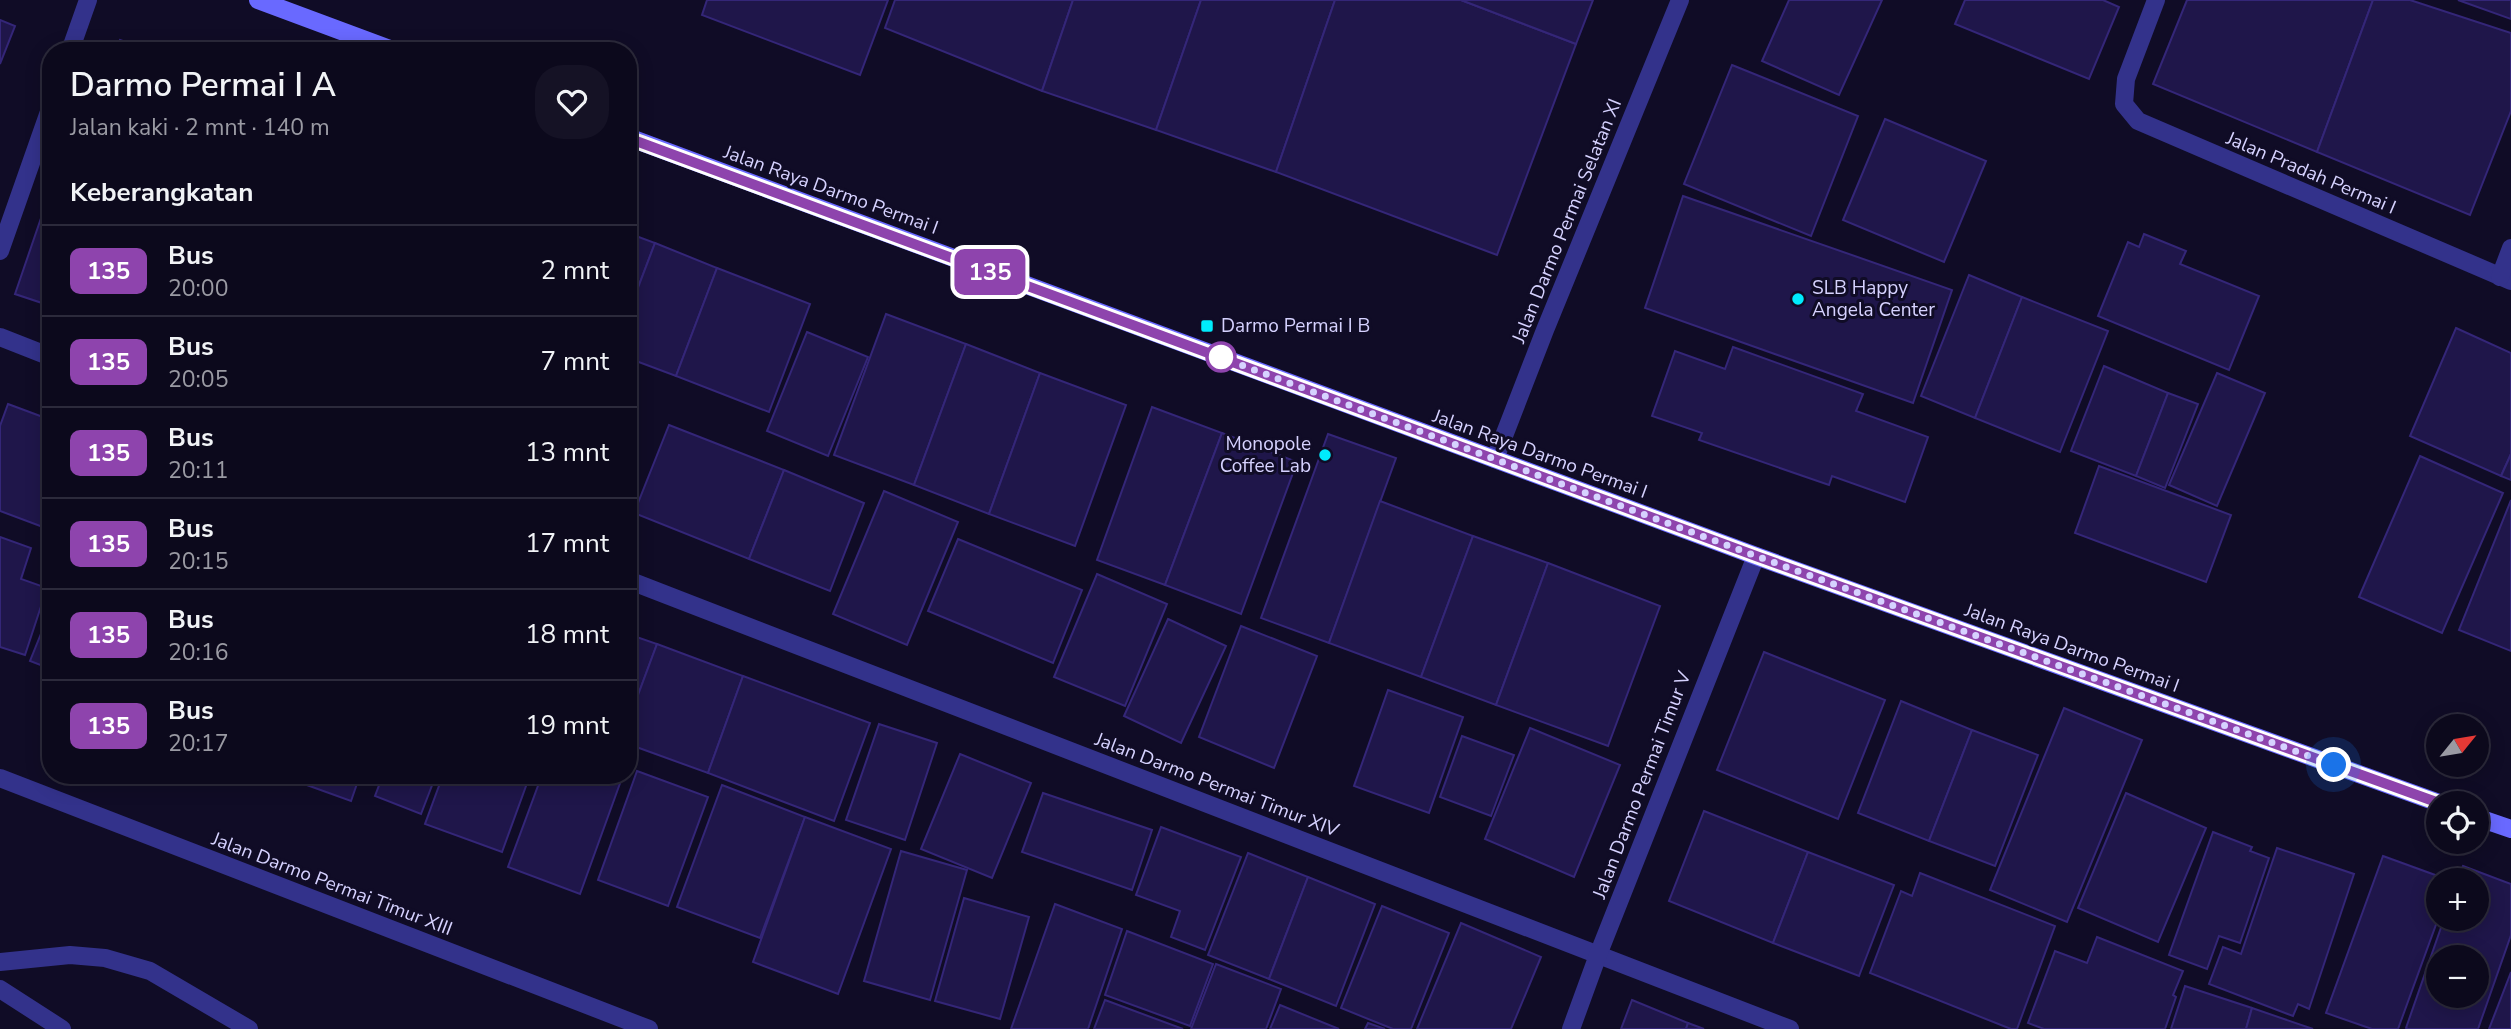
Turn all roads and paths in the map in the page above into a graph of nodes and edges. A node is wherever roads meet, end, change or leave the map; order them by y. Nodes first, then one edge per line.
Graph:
1 (88, 0) edge
2 (258, 0) edge
3 (1680, 0) edge
4 (2156, 0) edge
5 (73, 42) edge
6 (371, 42) edge
7 (42, 132) edge
8 (637, 141) edge
9 (2511, 248) edge
10 (0, 251) edge
11 (2506, 279) edge
12 (0, 337) edge
13 (42, 353) edge
14 (1495, 459) junction
15 (1756, 556) junction
16 (637, 583) edge
17 (0, 778) edge
18 (2426, 798) edge
19 (2489, 821) edge
20 (2511, 829) edge
21 (1598, 955) junction
22 (0, 962) edge
23 (0, 989) edge
24 (634, 1027) edge
25 (62, 1029) edge
26 (249, 1029) edge
27 (1571, 1029) edge
28 (1790, 1029) edge

1 - 5 street
2 - 6 street
3 - 14 street, Jalan Darmo Permai Selatan XI
4 - 11 street, Jalan Pradah Permai I
7 - 10 street
8 - 14 street, Jalan Raya Darmo Permai I
9 - 11 street
12 - 13 street
14 - 15 street, Jalan Raya Darmo Permai I
15 - 18 street, Jalan Raya Darmo Permai I
15 - 21 street, Jalan Darmo Permai Timur V
16 - 21 street, Jalan Darmo Permai Timur XIV
17 - 24 street, Jalan Darmo Permai Timur XIII
19 - 20 street
21 - 27 street, Jalan Darmo Permai Timur V
21 - 28 street, Jalan Darmo Permai Timur XIV
22 - 26 street
23 - 25 street

